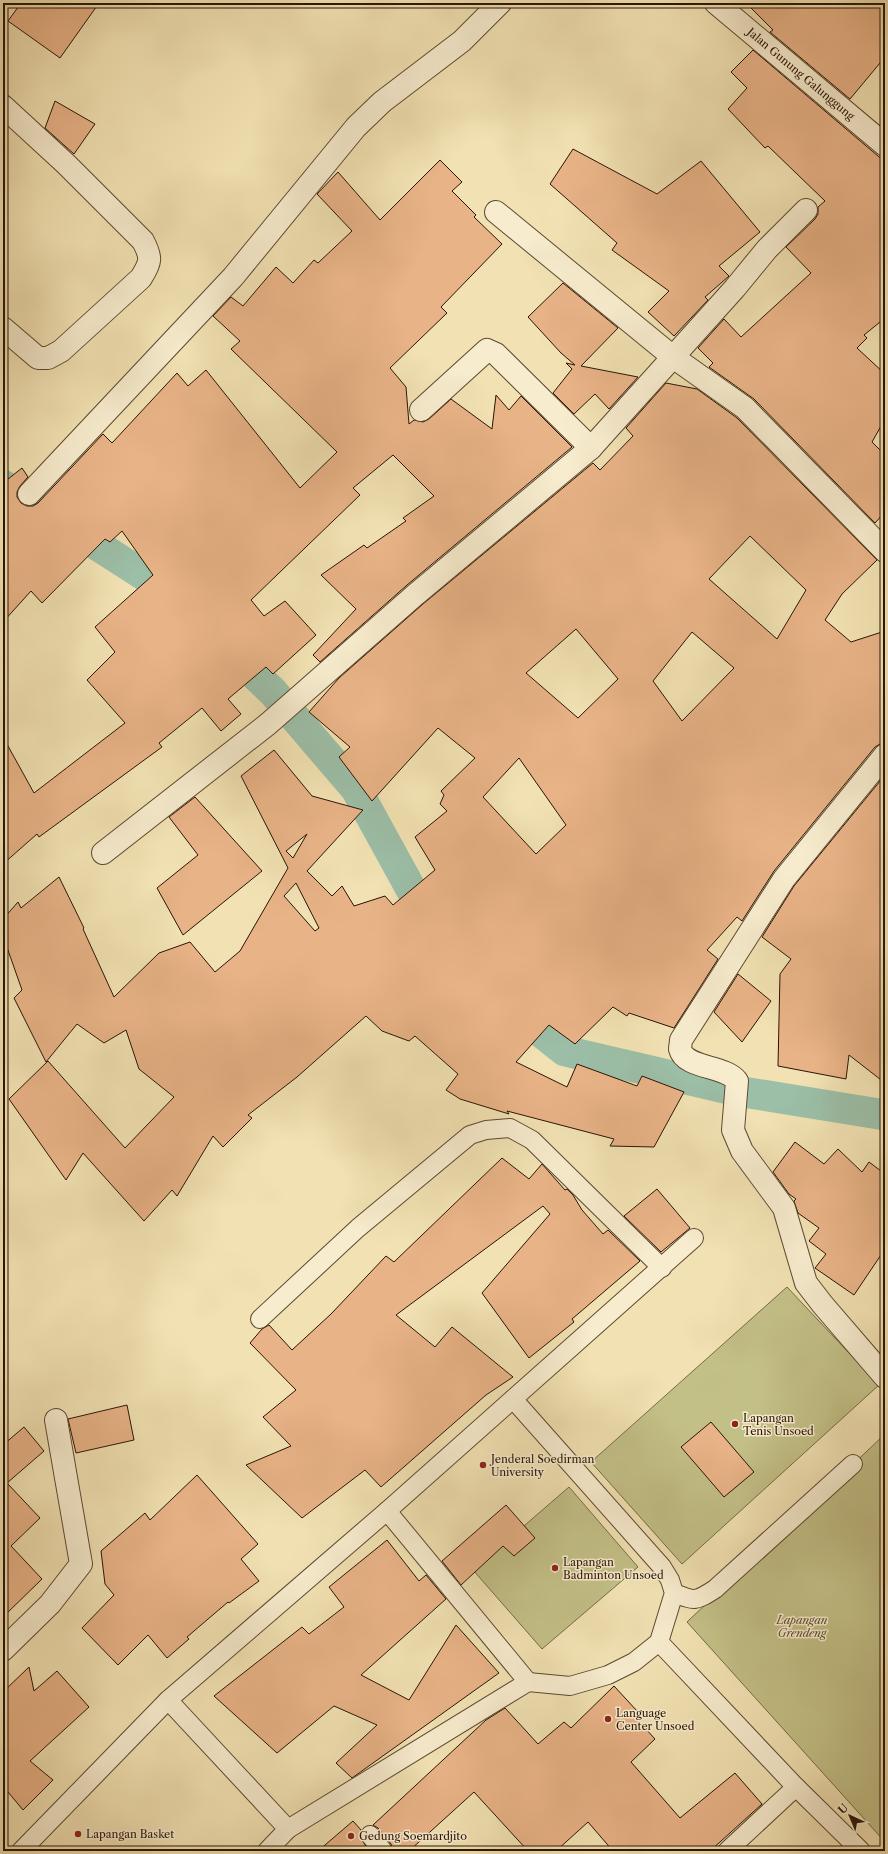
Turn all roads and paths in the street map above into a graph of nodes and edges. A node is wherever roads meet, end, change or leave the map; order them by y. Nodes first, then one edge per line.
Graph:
1 (500, 3) edge
2 (716, 3) edge
3 (3, 106) edge
4 (885, 145) edge
5 (806, 210) dead end
6 (496, 212) dead end
7 (3, 328) edge
8 (673, 357) junction
9 (420, 410) dead end
10 (591, 448) junction
11 (29, 494) dead end
12 (885, 551) edge
13 (885, 755) edge
14 (103, 853) dead end
15 (694, 1238) dead end
16 (662, 1268) junction
17 (260, 1319) dead end
18 (885, 1377) edge
19 (513, 1399) junction
20 (56, 1420) dead end
21 (853, 1464) dead end
22 (387, 1511) junction
23 (674, 1593) junction
24 (659, 1642) junction
25 (3, 1650) edge
26 (528, 1682) junction
27 (168, 1700) junction
28 (796, 1787) junction
29 (288, 1829) junction
30 (370, 1835) dead end
31 (21, 1851) edge
32 (267, 1851) edge
33 (383, 1851) edge
34 (727, 1851) edge
35 (861, 1851) edge

1 - 11 street
2 - 4 street, Jalan Gunung Galunggung
3 - 7 street
5 - 8 street
6 - 8 street
8 - 10 street
8 - 12 street
9 - 10 street
10 - 14 street
13 - 18 street
15 - 16 lane
16 - 17 lane
16 - 19 lane
19 - 22 lane
19 - 23 lane
20 - 25 street
21 - 23 lane
22 - 26 lane
22 - 27 lane
23 - 24 lane
24 - 26 lane
24 - 28 lane
26 - 29 lane
27 - 29 lane
27 - 31 lane
28 - 34 lane
28 - 35 lane
29 - 32 lane
30 - 33 lane

